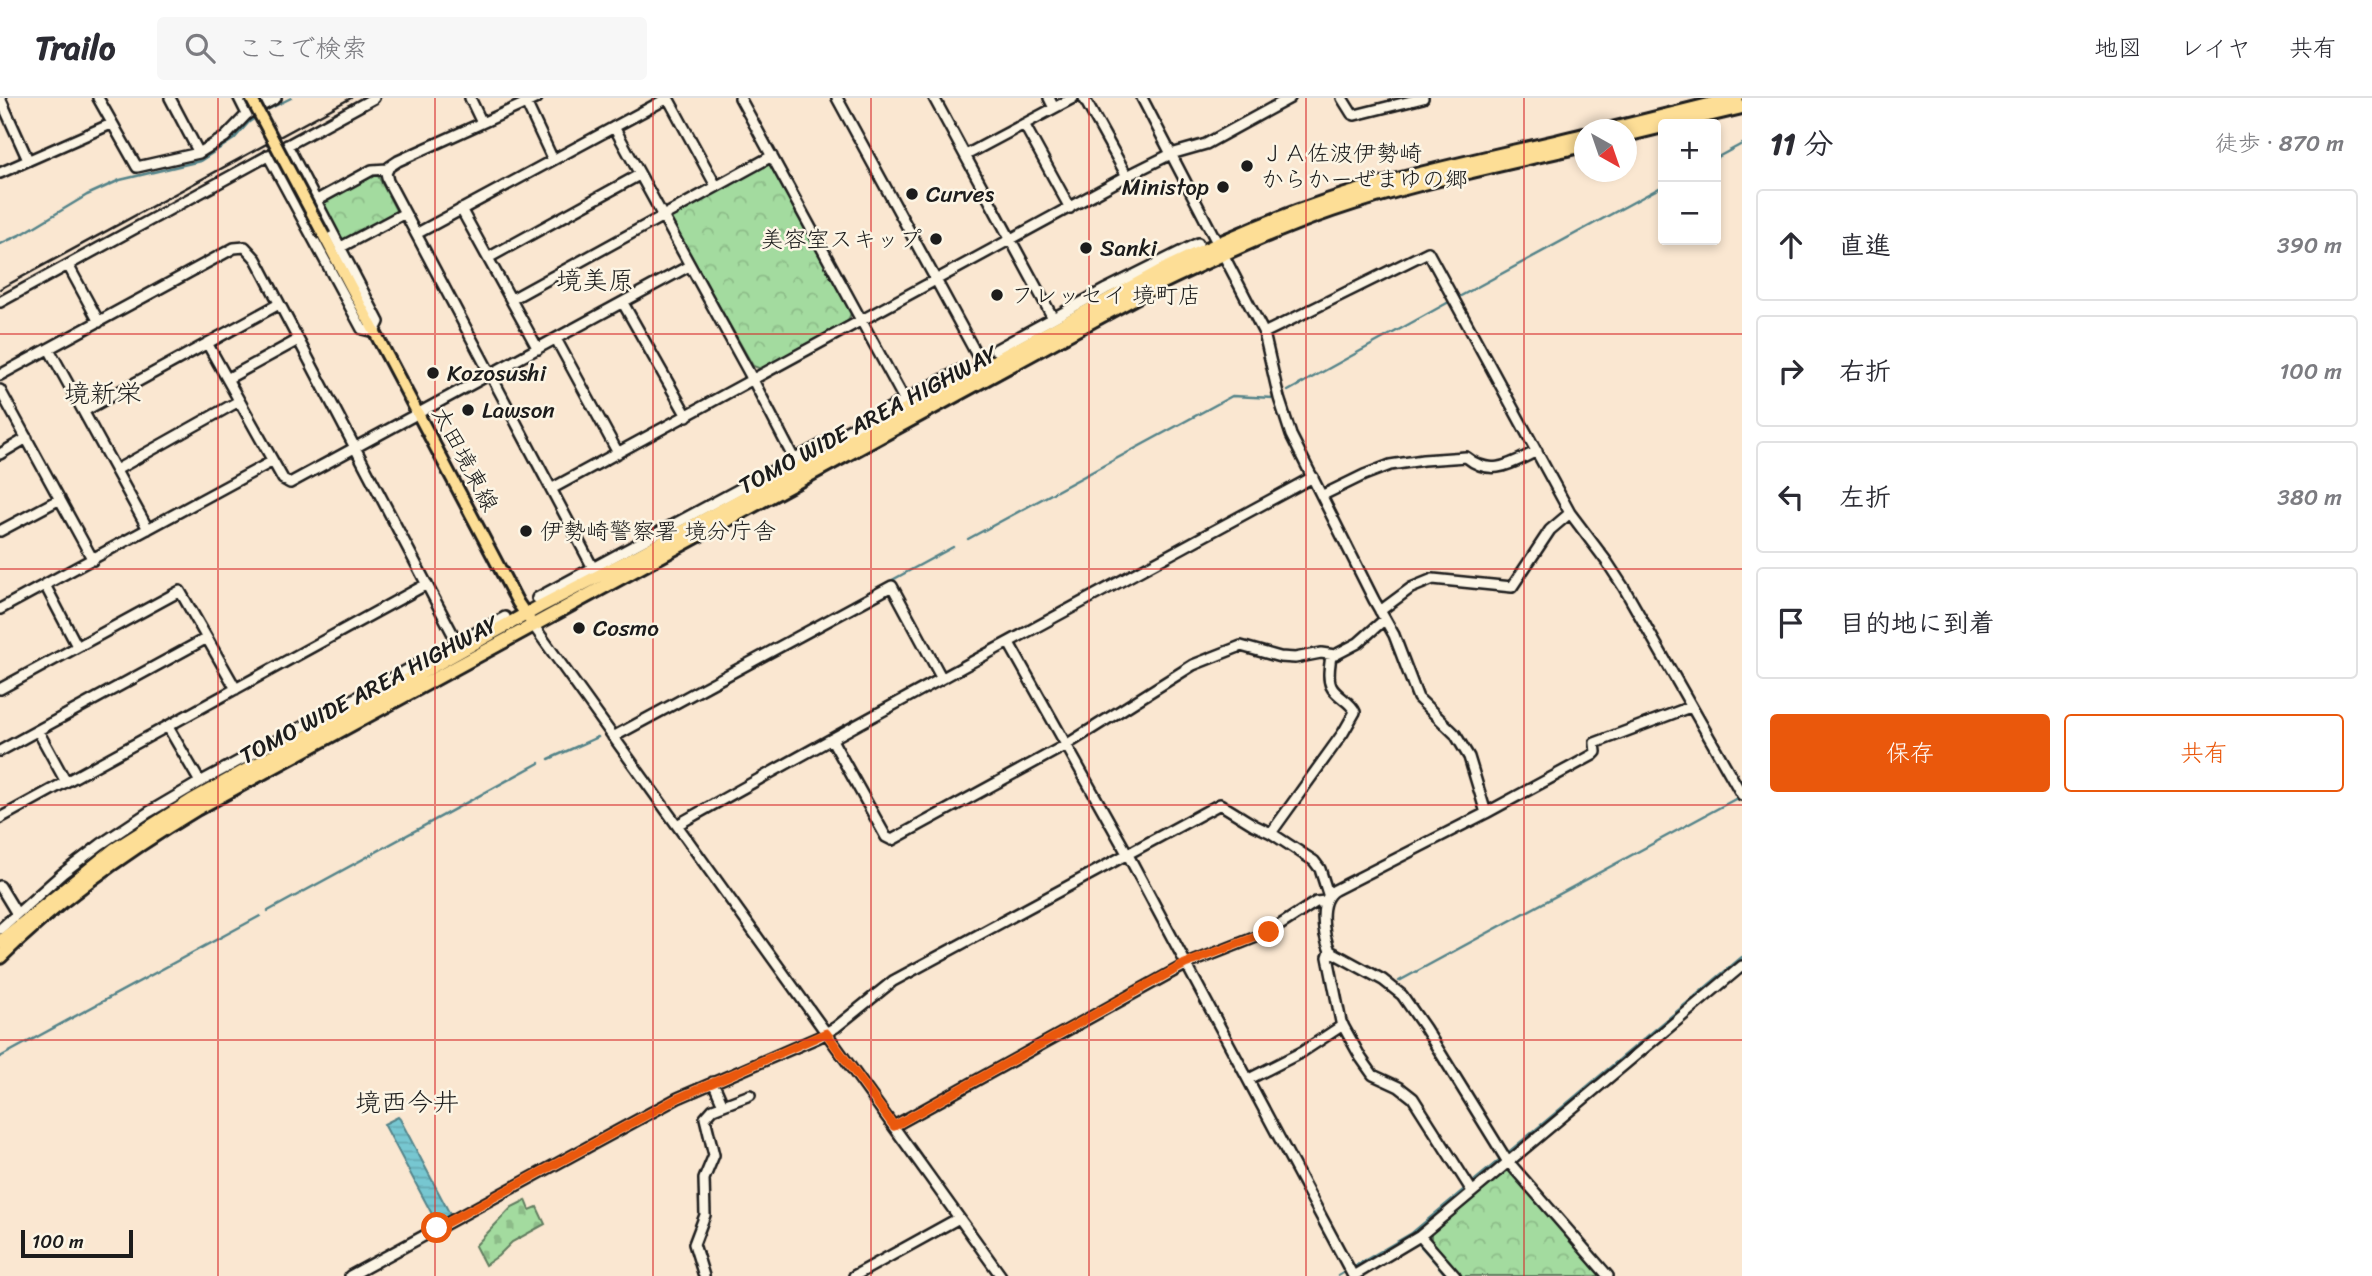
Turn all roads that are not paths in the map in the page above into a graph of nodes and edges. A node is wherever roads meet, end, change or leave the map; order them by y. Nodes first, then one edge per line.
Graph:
1 (0, 98) edge
2 (98, 98) edge
3 (170, 98) edge
4 (239, 98) edge
5 (251, 98) edge
6 (276, 98) edge
7 (374, 98) edge
8 (470, 98) edge
9 (537, 98) edge
10 (668, 98) edge
11 (740, 98) edge
12 (837, 98) edge
13 (934, 98) edge
14 (1049, 98) edge
15 (1073, 98) edge
16 (1084, 98) edge
17 (1142, 98) edge
18 (1290, 98) edge
19 (1342, 98) edge
20 (1423, 98) edge
21 (1737, 98) edge
22 (264, 101) edge
23 (525, 101) edge
24 (1742, 107) edge
25 (1054, 108) junction
26 (247, 114) junction
27 (1691, 119) edge
28 (482, 123) junction
29 (1637, 123) edge
30 (111, 124) junction
31 (1024, 124) junction
32 (614, 127) junction
33 (1658, 127) edge
34 (1637, 132) edge
35 (1574, 137) edge
36 (287, 145) junction
37 (1574, 147) edge
38 (199, 153) junction
39 (1171, 154) junction
40 (268, 155) junction
41 (966, 155) junction
42 (772, 156) junction
43 (29, 160) junction
44 (552, 160) junction
45 (387, 169) junction
46 (0, 173) edge
47 (639, 175) junction
48 (1128, 176) junction
49 (716, 186) junction
50 (317, 201) junction
51 (1070, 208) junction
52 (461, 209) junction
53 (405, 213) junction
54 (663, 216) junction
55 (416, 234) junction
56 (1011, 240) junction
57 (1198, 243) dead end
58 (341, 247) junction
59 (1219, 249) junction
60 (488, 258) junction
61 (68, 265) junction
62 (689, 266) junction
63 (937, 280) junction
64 (1106, 289) junction
65 (1120, 295) junction
66 (512, 299) junction
67 (0, 302) edge
68 (623, 303) junction
69 (279, 304) junction
70 (1053, 317) junction
71 (99, 321) junction
72 (862, 321) junction
73 (1036, 327) junction
74 (374, 332) junction
75 (1264, 333) junction
76 (556, 339) junction
77 (298, 340) junction
78 (1033, 341) junction
79 (207, 343) junction
80 (49, 349) junction
81 (538, 349) junction
82 (995, 350) dead end
83 (962, 369) dead end
84 (986, 373) junction
85 (0, 375) edge
86 (489, 375) junction
87 (227, 379) junction
88 (753, 380) junction
89 (0, 390) edge
90 (904, 398) junction
91 (239, 401) junction
92 (84, 411) junction
93 (418, 414) junction
94 (687, 416) junction
95 (860, 423) junction
96 (876, 427) junction
97 (27, 438) junction
98 (354, 448) junction
99 (1537, 452) junction
100 (0, 453) edge
101 (618, 453) junction
102 (794, 459) junction
103 (273, 461) junction
104 (116, 470) junction
105 (1313, 477) junction
106 (551, 489) junction
107 (1323, 495) junction
108 (60, 499) junction
109 (1570, 513) junction
110 (148, 529) junction
111 (0, 531) edge
112 (652, 536) junction
113 (639, 555) junction
114 (93, 559) junction
115 (593, 568) junction
116 (427, 584) junction
117 (45, 585) junction
118 (537, 598) dead end
119 (0, 610) edge
120 (1382, 615) junction
121 (505, 617) dead end
122 (530, 620) junction
123 (207, 638) junction
124 (457, 642) junction
125 (1009, 643) junction
126 (77, 646) junction
127 (1331, 655) junction
128 (941, 677) junction
129 (0, 689) edge
130 (236, 690) junction
131 (363, 693) junction
132 (386, 693) junction
133 (1690, 707) junction
134 (168, 727) junction
135 (38, 731) junction
136 (613, 737) junction
137 (0, 738) edge
138 (832, 740) junction
139 (1066, 746) junction
140 (3, 750) edge
141 (66, 782) junction
142 (200, 782) junction
143 (1742, 795) edge
144 (1486, 813) junction
145 (0, 818) edge
146 (677, 825) junction
147 (1271, 833) junction
148 (92, 851) junction
149 (1128, 855) junction
150 (80, 876) junction
151 (0, 886) edge
152 (1326, 897) junction
153 (17, 914) junction
154 (0, 929) edge
155 (0, 942) edge
156 (1330, 951) junction
157 (0, 957) edge
158 (1185, 964) junction
159 (1742, 966) edge
160 (1343, 1025) junction
161 (826, 1033) junction
162 (1249, 1079) junction
163 (713, 1082) junction
164 (750, 1094) dead end
165 (723, 1105) junction
166 (894, 1126) junction
167 (1505, 1157) junction
168 (1472, 1191) junction
169 (959, 1218) junction
170 (1420, 1236) junction
171 (350, 1276) edge
172 (704, 1276) edge
173 (854, 1276) edge
174 (1001, 1276) edge
175 (1455, 1276) edge
176 (1608, 1276) edge

1 - 43 street
2 - 30 street
3 - 38 street
4 - 26 street
5 - 74 main road, 太田境東線, bridge
6 - 22 street
7 - 36 street
8 - 28 street
9 - 23 street
10 - 32 street
10 - 49 street
11 - 42 street
12 - 63 street
13 - 41 street
14 - 25 street
15 - 25 street
16 - 48 street
17 - 39 street
18 - 39 street
19 - 20 street
21 - 29 highway
22 - 26 street
23 - 28 street
23 - 44 street
24 - 27 highway
25 - 31 street
26 - 38 street
28 - 45 street
30 - 38 street
30 - 43 street
31 - 41 street
31 - 51 street
32 - 44 street
32 - 47 street
33 - 34 highway
35 - 59 highway, TOMO WIDE AREA HIGHWAY
36 - 40 street
36 - 50 street
37 - 59 highway, TOMO WIDE AREA HIGHWAY
39 - 48 street
39 - 59 street
40 - 61 street
40 - 74 street
41 - 56 street
42 - 49 street
42 - 72 street
43 - 46 street
44 - 52 street
45 - 50 street
45 - 53 street
47 - 54 street
47 - 60 street
48 - 51 street
49 - 54 street
50 - 58 street
51 - 56 street
52 - 55 street
52 - 60 street
53 - 55 street
53 - 58 street
54 - 62 street
54 - 66 street
55 - 86 street
56 - 63 street
56 - 70 street
57 - 64 street
58 - 74 street
59 - 65 highway, TOMO WIDE AREA HIGHWAY
59 - 75 street
59 - 84 highway, TOMO WIDE AREA HIGHWAY
60 - 66 street
61 - 67 street
61 - 71 street
62 - 68 street
62 - 88 street
63 - 72 street
63 - 84 street
64 - 65 street
64 - 70 street
65 - 78 highway, TOMO WIDE AREA HIGHWAY
66 - 81 street
68 - 76 street
68 - 94 street
69 - 71 street
69 - 77 street
69 - 79 street
70 - 73 street
71 - 80 street
72 - 88 street
72 - 90 street
73 - 78 street
73 - 82 street
74 - 93 main road, 太田境東線
75 - 99 street
75 - 105 street
76 - 81 street
76 - 101 street
77 - 87 street
77 - 98 street
78 - 84 highway, TOMO WIDE AREA HIGHWAY
79 - 87 street
79 - 92 street
80 - 85 street
80 - 92 street
81 - 86 street
83 - 90 street
84 - 96 highway, TOMO WIDE AREA HIGHWAY
84 - 122 highway, TOMO WIDE AREA HIGHWAY
86 - 93 street
86 - 106 street
87 - 91 street
88 - 94 street
88 - 102 street
89 - 97 street
90 - 95 street
91 - 103 street
91 - 104 street
92 - 104 street
93 - 98 street
93 - 122 main road, 太田境東線
94 - 101 street
95 - 96 street
95 - 102 street
96 - 113 highway, TOMO WIDE AREA HIGHWAY
97 - 100 street
97 - 108 street
98 - 103 street
98 - 116 street
99 - 107 street
99 - 109 street
101 - 106 street
102 - 112 street
103 - 110 street
104 - 110 street
105 - 107 street
105 - 125 street
106 - 115 street
107 - 120 street
108 - 111 street
108 - 114 street
109 - 120 street
109 - 133 street
110 - 114 street
112 - 113 street
112 - 115 street
113 - 122 highway, TOMO WIDE AREA HIGHWAY
114 - 117 street
115 - 118 street
116 - 124 street
116 - 130 street
117 - 119 street
117 - 126 street
120 - 127 street
120 - 144 street
121 - 124 street
122 - 132 highway, TOMO WIDE AREA HIGHWAY
122 - 136 street
122 - 157 highway, TOMO WIDE AREA HIGHWAY
123 - 126 street
123 - 130 street
123 - 135 street
124 - 131 street
125 - 128 street
125 - 139 street
126 - 129 street
127 - 139 street
127 - 147 street
128 - 136 street
128 - 138 street
130 - 134 street
131 - 132 street
131 - 142 street
132 - 150 highway, TOMO WIDE AREA HIGHWAY
133 - 143 street
133 - 144 street
134 - 141 street
134 - 142 street
135 - 140 street
135 - 141 street
136 - 146 street
137 - 140 street
138 - 139 street
138 - 146 street
139 - 149 street
141 - 145 street
142 - 148 street
144 - 152 street
146 - 161 street
147 - 149 street
147 - 152 street
148 - 150 street
148 - 153 street
149 - 158 street
149 - 161 street
150 - 155 highway, TOMO WIDE AREA HIGHWAY
151 - 153 street
152 - 156 street
152 - 158 street
153 - 154 street
156 - 160 street
156 - 167 street
158 - 162 street
158 - 166 street
159 - 167 street
160 - 162 street
160 - 168 street
161 - 163 street
161 - 166 street
162 - 170 street
163 - 165 street
163 - 171 street
164 - 165 street
165 - 172 street
166 - 169 street
167 - 168 street
167 - 176 street
168 - 170 street
169 - 173 street
169 - 174 street
170 - 175 street

